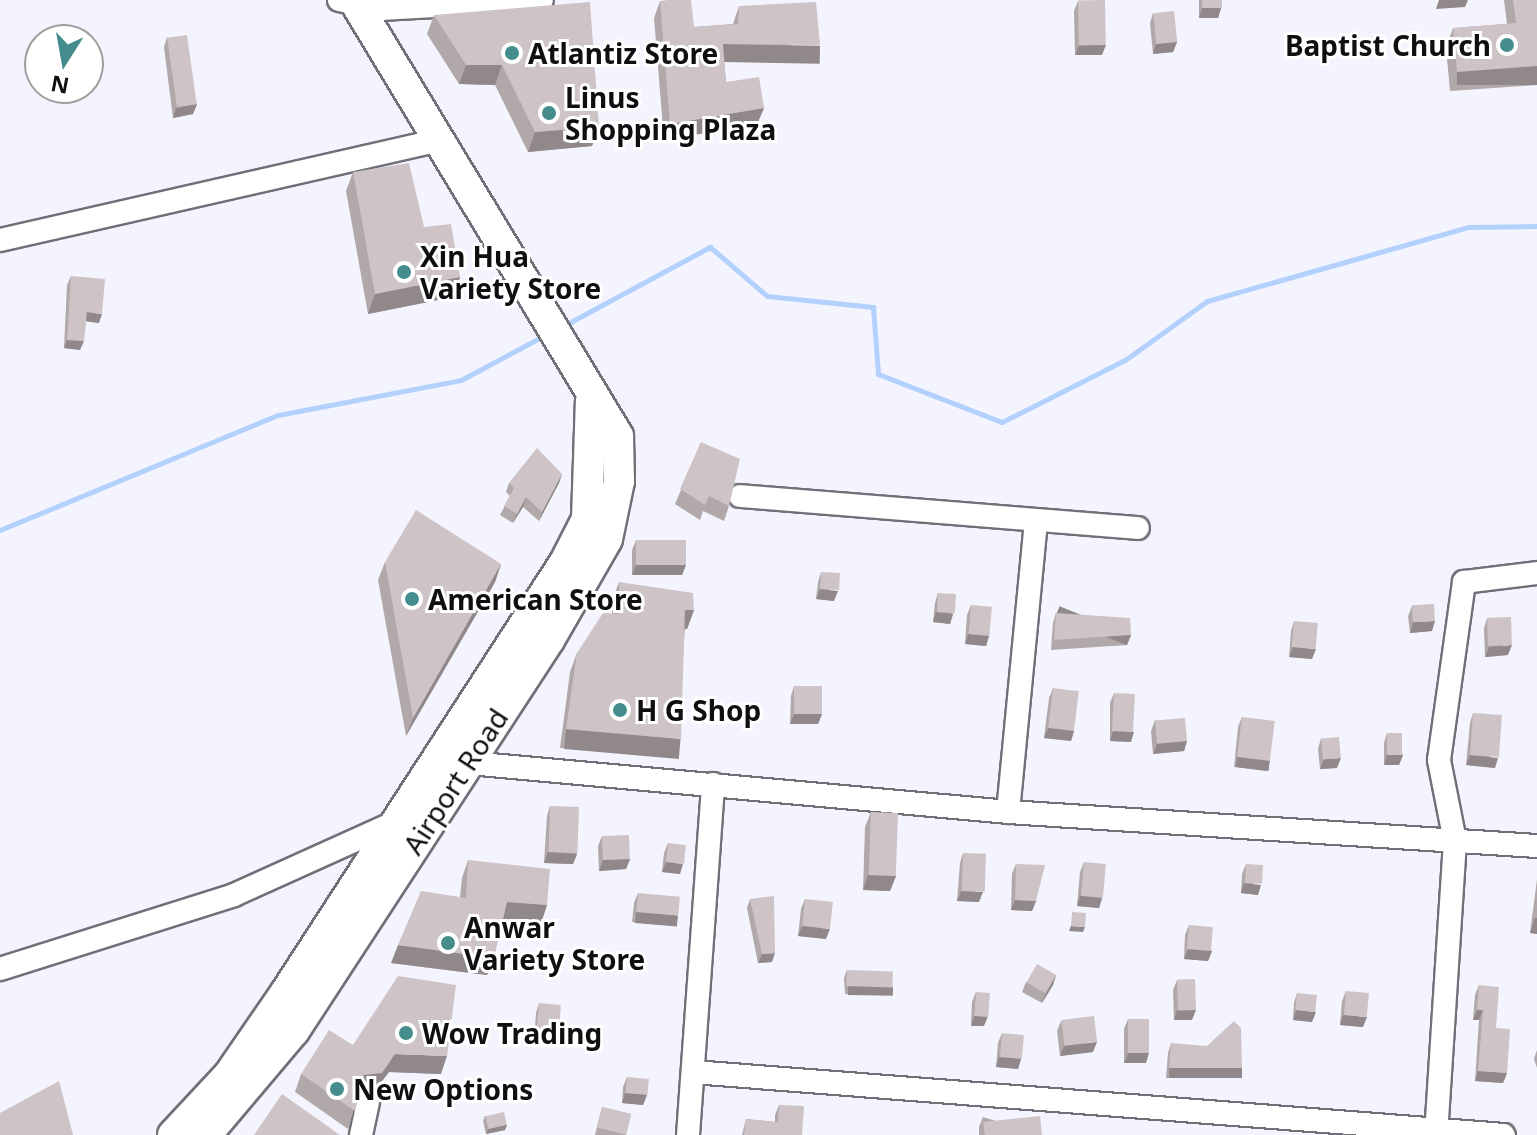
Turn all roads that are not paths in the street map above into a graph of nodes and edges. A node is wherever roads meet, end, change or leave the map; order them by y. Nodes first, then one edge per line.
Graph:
1 (542, 0) edge
2 (362, 2) edge
3 (436, 141) junction
4 (0, 240) edge
5 (740, 496) dead end
6 (1036, 521) junction
7 (1138, 528) dead end
8 (1537, 573) edge
9 (450, 761) junction
10 (713, 784) junction
11 (441, 801) junction
12 (1008, 812) junction
13 (398, 821) junction
14 (1455, 841) junction
15 (1537, 846) edge
16 (0, 969) edge
17 (693, 1072) junction
18 (368, 1102) dead end
19 (1437, 1133) edge
20 (173, 1135) edge
21 (206, 1135) edge
22 (361, 1135) edge
23 (688, 1135) edge
24 (1504, 1135) edge

1 - 2 street
2 - 3 street, Airport Road
3 - 4 street
3 - 9 street, Airport Road
5 - 6 street
6 - 7 street
6 - 12 street
8 - 14 street
9 - 10 street
9 - 11 street, Airport Road
9 - 13 street, Airport Road
10 - 12 street
10 - 17 street
11 - 13 street
11 - 21 street, Airport Road
12 - 14 street
13 - 16 street
13 - 20 street, Airport Road
14 - 15 street
14 - 19 street
17 - 19 street
17 - 23 street
18 - 22 street
19 - 24 street

